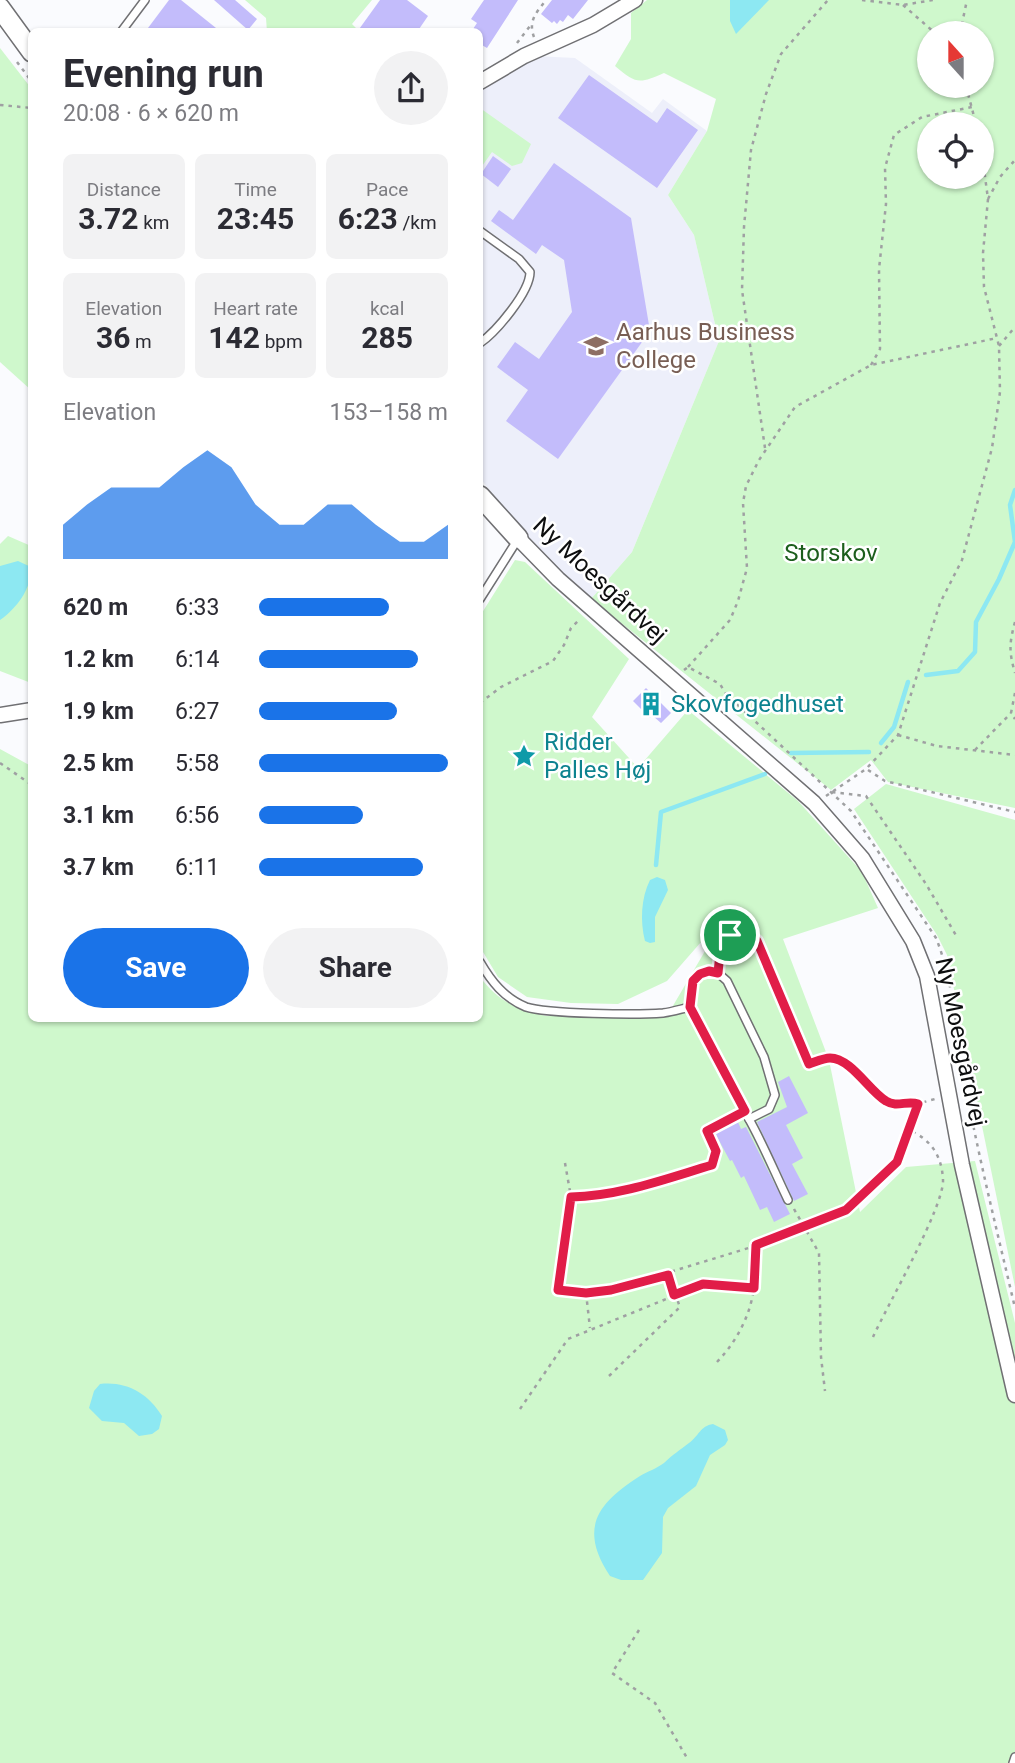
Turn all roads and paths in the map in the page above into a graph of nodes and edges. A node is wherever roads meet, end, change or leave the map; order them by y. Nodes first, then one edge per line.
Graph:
1 (145, 0) edge
2 (546, 0) edge
3 (635, 0) edge
4 (828, 0) edge
5 (862, 0) edge
6 (933, 0) edge
7 (967, 0) edge
8 (903, 5) junction
9 (0, 8) edge
10 (921, 21) edge
11 (963, 21) edge
12 (124, 28) edge
13 (28, 46) edge
14 (538, 50) junction
15 (483, 80) edge
16 (969, 98) edge
17 (0, 105) edge
18 (972, 107) junction
19 (28, 108) edge
20 (973, 112) edge
21 (1015, 160) edge
22 (987, 189) edge
23 (988, 199) junction
24 (483, 232) edge
25 (1015, 327) edge
26 (997, 338) junction
27 (483, 341) edge
28 (999, 346) junction
29 (871, 365) junction
30 (766, 450) junction
31 (483, 499) edge
32 (518, 538) junction
33 (483, 594) edge
34 (593, 610) junction
35 (1015, 622) edge
36 (688, 667) junction
37 (1015, 673) edge
38 (673, 679) junction
39 (1015, 693) edge
40 (483, 701) edge
41 (28, 711) edge
42 (1011, 713) junction
43 (0, 715) edge
44 (1015, 719) edge
45 (898, 735) junction
46 (975, 750) junction
47 (1015, 755) edge
48 (0, 763) edge
49 (866, 769) junction
50 (28, 782) edge
51 (832, 792) junction
52 (814, 803) junction
53 (1015, 811) edge
54 (957, 937) dead end
55 (483, 967) edge
56 (718, 973) junction
57 (690, 1007) junction
58 (809, 1064) joint
59 (931, 1100) dead end
60 (918, 1104) junction
61 (745, 1111) junction
62 (749, 1119) junction
63 (909, 1130) junction
64 (565, 1163) dead end
65 (571, 1197) junction
66 (788, 1200) joint
67 (804, 1226) junction
68 (756, 1245) junction
69 (668, 1275) junction
70 (754, 1288) junction
71 (586, 1293) junction
72 (674, 1295) junction
73 (590, 1328) junction
74 (873, 1337) dead end
75 (717, 1362) dead end
76 (609, 1376) dead end
77 (825, 1391) dead end
78 (1015, 1395) edge
79 (520, 1409) dead end
80 (639, 1630) dead end
81 (687, 1758) dead end
82 (1015, 1758) edge
83 (1013, 1763) edge

1 - 12 lane
2 - 14 path
3 - 14 street
4 - 30 path
5 - 8 path
6 - 8 path
7 - 11 path
8 - 10 path
9 - 13 street
14 - 15 street
16 - 18 path
17 - 19 path
18 - 20 path
18 - 29 path
21 - 23 path
22 - 23 path
23 - 26 path
24 - 27 lane
25 - 28 path
26 - 28 path
26 - 29 path
28 - 45 path
29 - 30 path
30 - 36 path
31 - 32 street, Ny Moesgårdvej
32 - 33 lane
32 - 34 street, Ny Moesgårdvej
34 - 38 street, Ny Moesgårdvej
34 - 40 path
35 - 37 path
36 - 38 path
36 - 51 path
38 - 52 street, Ny Moesgårdvej
39 - 42 path
41 - 43 street
42 - 44 path
42 - 46 path
45 - 46 path
45 - 49 path
46 - 47 path
48 - 50 path
49 - 51 path
49 - 53 path
51 - 52 path
51 - 54 path
52 - 78 street, Ny Moesgårdvej
55 - 57 lane
56 - 57 lane
56 - 58 lane
56 - 62 lane
57 - 61 lane
58 - 60 path
59 - 60 path
60 - 63 path
61 - 62 lane
61 - 65 path
62 - 66 lane
63 - 67 path
63 - 74 path
64 - 65 path
65 - 71 path
66 - 67 path
67 - 68 path
67 - 77 path
68 - 69 path
68 - 70 path
69 - 71 path
69 - 72 path
70 - 72 path
70 - 75 path
71 - 73 path
72 - 73 path
72 - 76 path
73 - 79 path
80 - 81 path
82 - 83 lane

